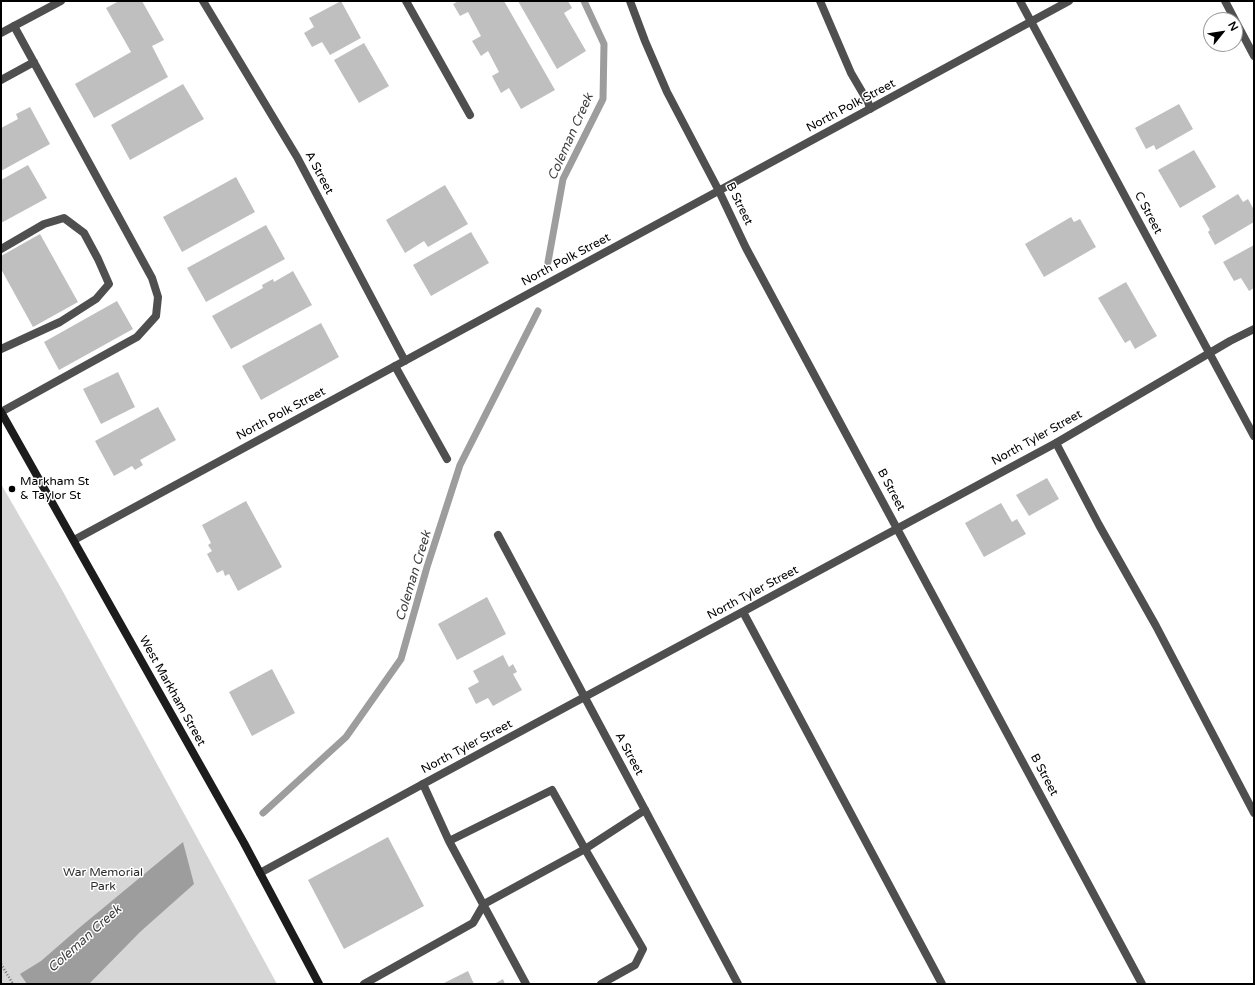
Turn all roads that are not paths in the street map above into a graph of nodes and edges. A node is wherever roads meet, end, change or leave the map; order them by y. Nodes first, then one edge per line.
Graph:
1 (61, 1) edge
2 (203, 1) edge
3 (406, 1) edge
4 (630, 1) edge
5 (820, 1) edge
6 (1020, 1) edge
7 (1069, 1) edge
8 (1225, 1) edge
9 (1231, 12) edge
10 (1031, 22) junction
11 (14, 26) junction
12 (1, 33) edge
13 (1243, 35) edge
14 (1254, 56) edge
15 (34, 62) junction
16 (1, 80) edge
17 (870, 109) junction
18 (470, 115) dead end
19 (719, 191) junction
20 (1, 249) edge
21 (1254, 329) edge
22 (1, 349) edge
23 (1210, 353) junction
24 (405, 361) junction
25 (395, 366) junction
26 (1, 412) edge
27 (1254, 436) edge
28 (1056, 443) junction
29 (447, 459) dead end
30 (898, 528) junction
31 (498, 535) dead end
32 (74, 540) junction
33 (743, 612) junction
34 (585, 697) junction
35 (424, 784) junction
36 (645, 810) junction
37 (1254, 813) edge
38 (449, 841) junction
39 (585, 849) junction
40 (260, 873) junction
41 (484, 904) junction
42 (319, 984) edge
43 (364, 984) edge
44 (526, 984) edge
45 (601, 984) edge
46 (738, 984) edge
47 (942, 984) edge
48 (1142, 984) edge

1 - 11 street
2 - 24 street, A Street
3 - 18 street
4 - 19 street, B Street
5 - 17 street
6 - 10 street, C Street
7 - 10 street, North Polk Street
8 - 9 street
10 - 17 street, North Polk Street
10 - 23 street, C Street
11 - 12 street
11 - 15 street
13 - 14 street
15 - 16 street
15 - 26 street
17 - 19 street, North Polk Street
19 - 24 street, North Polk Street
19 - 30 street, B Street
20 - 22 street
21 - 23 street, North Tyler Street
23 - 27 street, C Street
23 - 28 street, North Tyler Street
24 - 25 street, North Polk Street
25 - 29 street
25 - 32 street, North Polk Street
26 - 32 main road, West Markham Street
28 - 30 street, North Tyler Street
28 - 37 street
30 - 33 street, North Tyler Street
30 - 48 street, B Street
31 - 34 street, A Street
32 - 40 main road, West Markham Street
33 - 34 street, North Tyler Street
33 - 47 street
34 - 35 street, North Tyler Street
34 - 36 street, A Street
35 - 38 street
35 - 40 street, North Tyler Street
36 - 39 street
36 - 46 street, A Street
38 - 39 street
38 - 41 street
39 - 41 street
39 - 45 street
40 - 42 main road, West Markham Street
41 - 43 street
41 - 44 street

